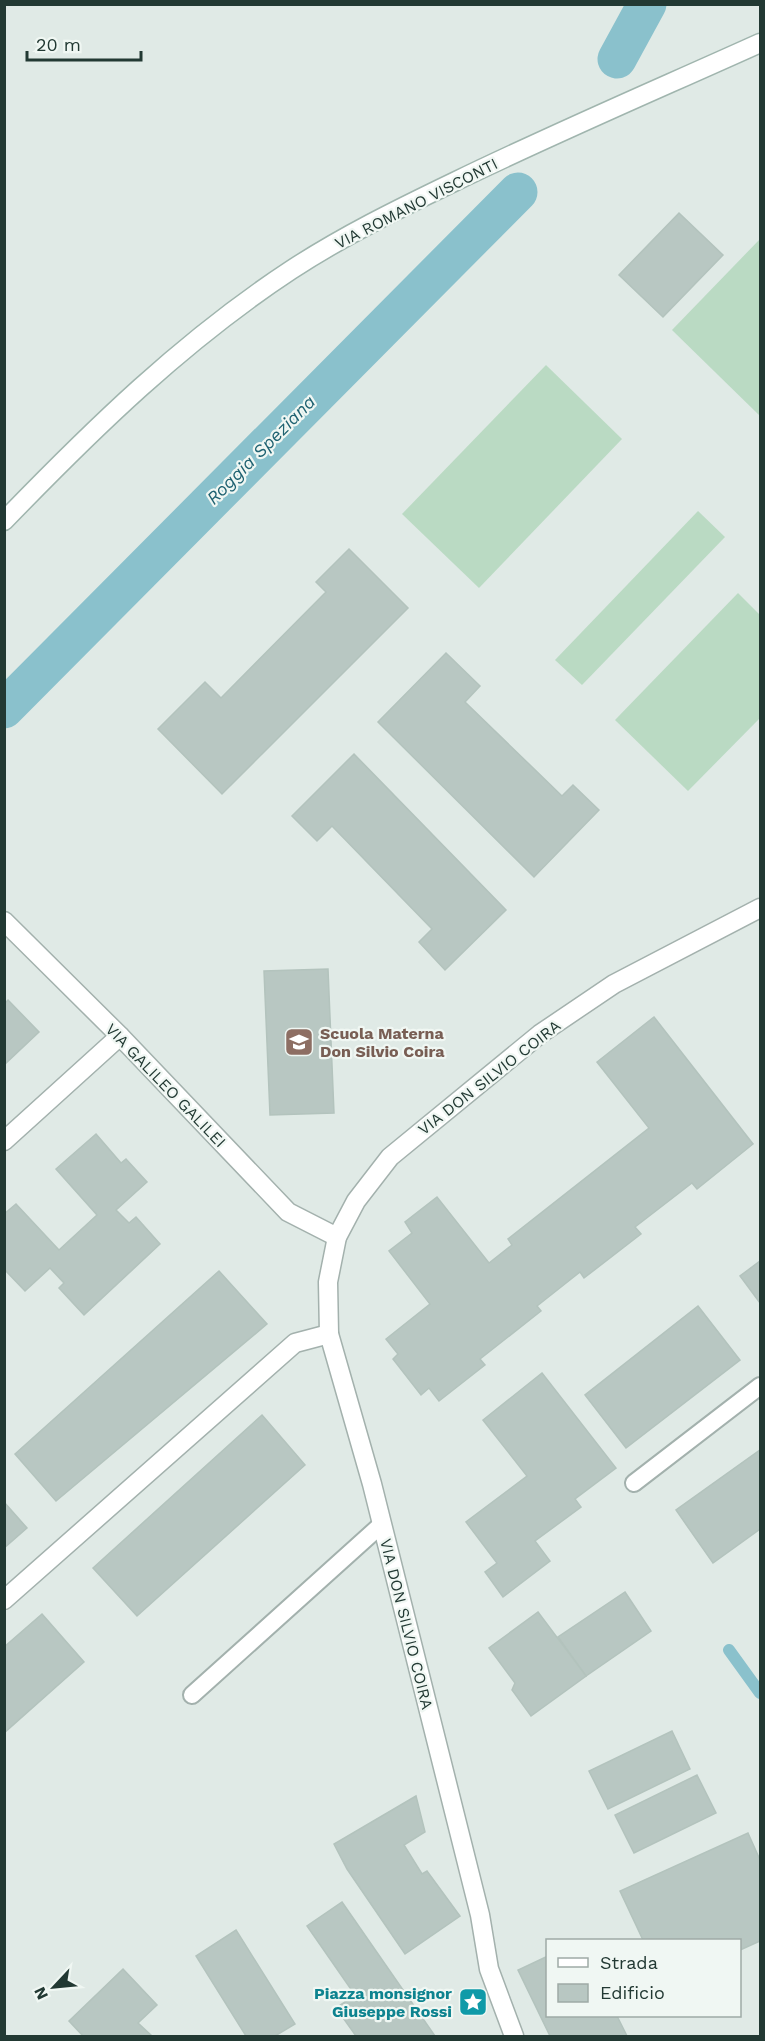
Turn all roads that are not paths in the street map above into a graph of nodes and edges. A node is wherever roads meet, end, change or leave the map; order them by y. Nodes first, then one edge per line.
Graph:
1 (760, 43) edge
2 (4, 521) edge
3 (760, 908) edge
4 (4, 921) edge
5 (120, 1036) junction
6 (4, 1141) edge
7 (337, 1237) junction
8 (329, 1334) junction
9 (760, 1386) edge
10 (634, 1483) dead end
11 (382, 1524) junction
12 (4, 1600) edge
13 (192, 1695) dead end
14 (514, 2037) edge

1 - 2 street, VIA ROMANO VISCONTI
3 - 7 street, VIA DON SILVIO COIRA
4 - 5 street, VIA GALILEO GALILEI
5 - 6 street
5 - 7 street, VIA GALILEO GALILEI
7 - 8 street, VIA DON SILVIO COIRA
8 - 11 street, VIA DON SILVIO COIRA
8 - 12 street
9 - 10 lane
11 - 13 lane
11 - 14 street, VIA DON SILVIO COIRA

